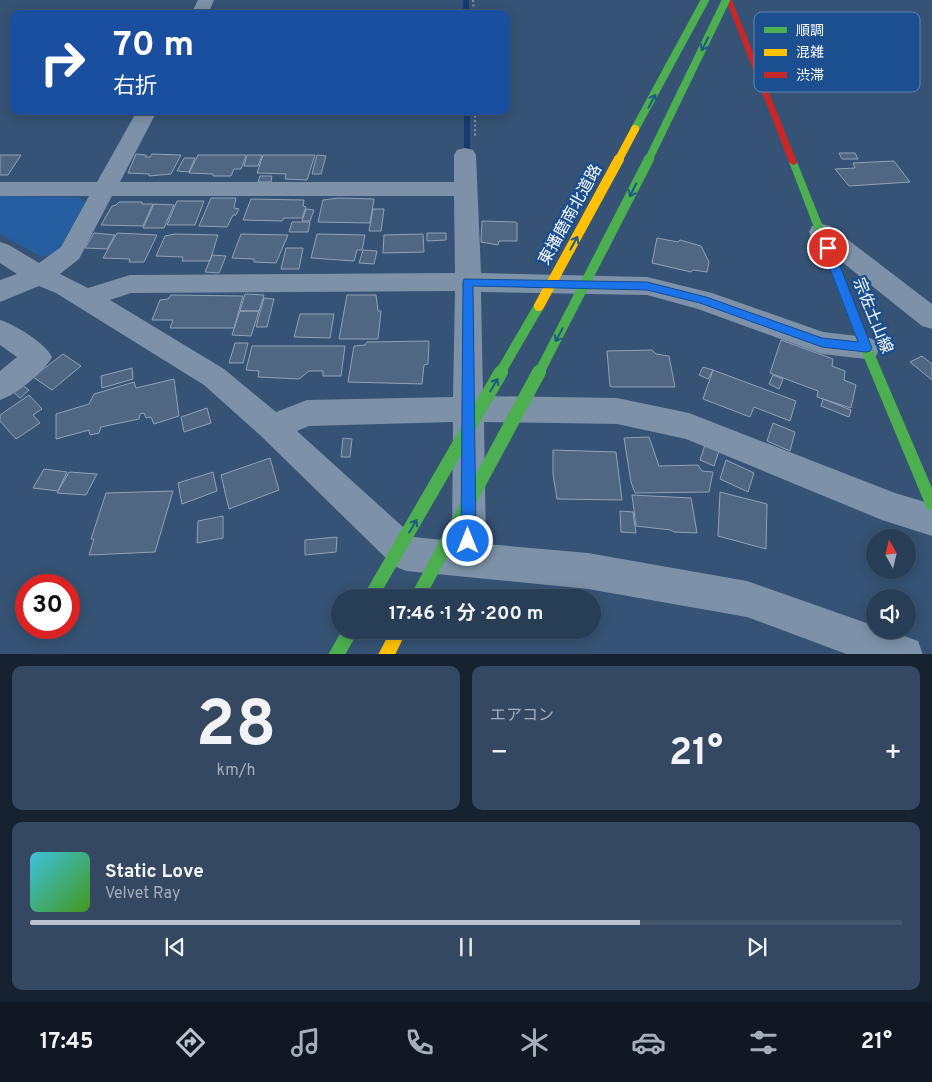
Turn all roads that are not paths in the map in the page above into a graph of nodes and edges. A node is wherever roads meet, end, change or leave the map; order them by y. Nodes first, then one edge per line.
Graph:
1 (705, 0) edge
2 (727, 0) edge
3 (754, 67) edge
4 (764, 92) edge
5 (145, 115) edge
6 (465, 155) dead end
7 (0, 189) edge
8 (105, 189) junction
9 (465, 189) junction
10 (821, 232) junction
11 (0, 251) edge
12 (40, 276) junction
13 (468, 282) junction
14 (0, 292) edge
15 (86, 298) junction
16 (932, 318) edge
17 (0, 331) edge
18 (866, 348) junction
19 (0, 388) edge
20 (467, 409) junction
21 (272, 427) junction
22 (932, 504) edge
23 (932, 520) edge
24 (469, 560) junction
25 (375, 589) edge
26 (422, 589) edge
27 (345, 639) edge
28 (394, 639) edge
29 (336, 654) edge
30 (386, 654) edge
31 (904, 654) edge

25 -> 1 main road, 東播磨南北道路, bridge
2 - 3 main road, 宗佐土山線
2 -> 26 main road, bridge
4 - 10 main road, 宗佐土山線
5 - 8 street
6 - 9 street
7 - 8 street
8 - 9 street
8 - 12 street
9 - 13 street
10 - 16 street
10 - 18 main road, 宗佐土山線
11 - 12 street
12 - 14 street
12 - 15 street
13 - 15 street
13 - 18 street
13 - 20 street
15 - 21 street
17 - 19 street
18 - 22 main road, 宗佐土山線
20 - 21 street
20 - 23 street
20 - 24 street
21 - 24 street
24 - 31 street
27 - 29 main road
28 - 30 main road

